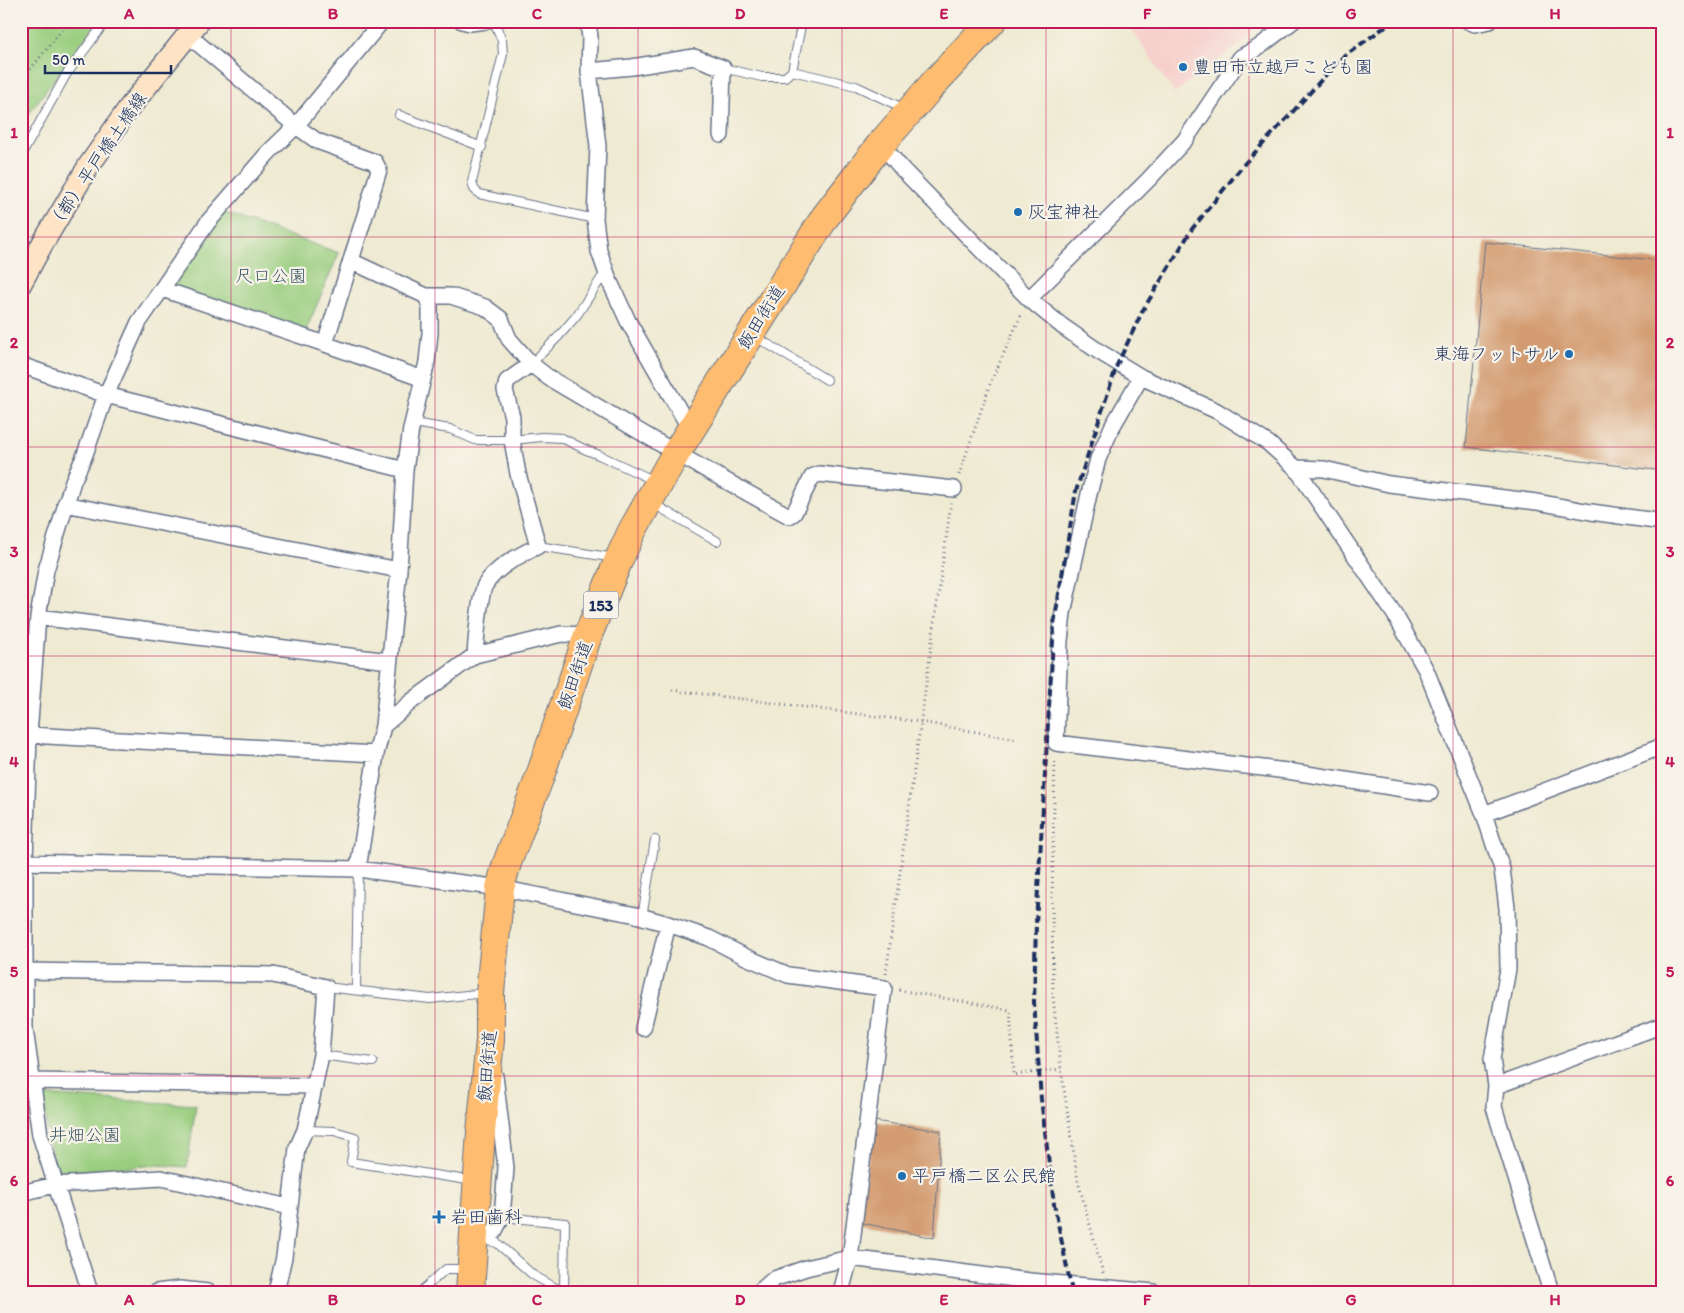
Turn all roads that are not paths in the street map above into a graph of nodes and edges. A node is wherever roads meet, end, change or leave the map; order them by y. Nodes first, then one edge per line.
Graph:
1 (106, 21) edge
2 (382, 21) edge
3 (462, 21) edge
4 (486, 21) edge
5 (494, 21) edge
6 (588, 21) edge
7 (802, 21) edge
8 (992, 21) edge
9 (1293, 21) edge
10 (1468, 21) edge
11 (1490, 21) edge
12 (1659, 21) edge
13 (1663, 24) edge
14 (194, 28) edge
15 (723, 68) junction
16 (589, 70) junction
17 (792, 71) junction
18 (910, 111) junction
19 (399, 115) dead end
20 (296, 126) junction
21 (721, 135) dead end
22 (881, 144) junction
23 (482, 147) junction
24 (21, 156) edge
25 (595, 219) junction
26 (351, 261) junction
27 (606, 272) junction
28 (21, 283) edge
29 (162, 289) junction
30 (426, 296) junction
31 (1029, 299) junction
32 (751, 334) junction
33 (324, 344) junction
34 (531, 364) junction
35 (21, 365) edge
36 (1141, 376) junction
37 (423, 379) junction
38 (827, 380) dead end
39 (106, 395) junction
40 (413, 423) junction
41 (690, 429) junction
42 (512, 440) junction
43 (676, 453) junction
44 (1296, 468) junction
45 (405, 470) junction
46 (954, 489) road end
47 (654, 492) junction
48 (65, 504) junction
49 (1663, 522) edge
50 (718, 541) dead end
51 (538, 546) junction
52 (619, 558) junction
53 (399, 570) junction
54 (38, 617) junction
55 (588, 636) junction
56 (475, 655) junction
57 (389, 661) junction
58 (383, 726) junction
59 (29, 735) junction
60 (1663, 746) edge
61 (376, 754) junction
62 (1430, 793) dead end
63 (1484, 814) junction
64 (655, 840) dead end
65 (23, 862) edge
66 (358, 869) junction
67 (500, 888) junction
68 (642, 917) junction
69 (668, 924) junction
70 (25, 971) junction
71 (326, 987) junction
72 (356, 990) junction
73 (490, 993) junction
74 (1663, 1025) edge
75 (642, 1028) dead end
76 (490, 1040) junction
77 (321, 1055) junction
78 (373, 1062) dead end
79 (32, 1081) junction
80 (315, 1086) junction
81 (1496, 1086) junction
82 (305, 1130) junction
83 (478, 1182) junction
84 (56, 1185) junction
85 (21, 1193) edge
86 (289, 1207) junction
87 (502, 1217) junction
88 (473, 1237) junction
89 (850, 1258) junction
90 (471, 1280) edge
91 (90, 1292) edge
92 (156, 1292) edge
93 (208, 1292) edge
94 (276, 1292) edge
95 (420, 1292) edge
96 (564, 1292) edge
97 (759, 1292) edge
98 (841, 1292) edge
99 (1154, 1292) edge
100 (1551, 1292) edge

1 - 24 lane
2 - 20 street
3 - 4 street
5 - 23 lane
6 - 16 street
7 - 17 lane
8 - 18 highway, 飯田街道 / 153
9 - 31 street
10 - 11 street
12 - 13 street
14 - 20 street
14 - 28 street, （都）平戸橋土橋線
15 - 16 street
15 - 17 lane
15 - 21 street
16 - 25 street
17 - 18 lane
18 - 22 highway, 飯田街道 / 153
19 - 23 lane
20 - 26 street
20 - 29 street
22 - 31 street
22 - 32 highway, 飯田街道 / 153
23 - 25 lane
25 - 27 street
26 - 30 street
26 - 33 street
27 - 34 lane
27 - 41 street
29 - 33 street
29 - 39 street
30 - 34 street
30 - 37 street
31 - 36 street
32 - 38 lane
32 - 41 highway, 飯田街道 / 153
33 - 37 street
34 - 42 street
34 - 43 street
35 - 39 street
36 - 44 street
36 - 62 street
37 - 40 street
39 - 45 street
39 - 48 street
40 - 42 lane
40 - 45 street
41 - 43 highway, 飯田街道 / 153
42 - 47 lane
42 - 51 street
43 - 46 street
43 - 47 highway, 飯田街道 / 153
44 - 49 street
44 - 63 street
45 - 53 street
47 - 50 lane
47 - 52 highway, 飯田街道 / 153
48 - 53 street
48 - 54 street
51 - 52 lane
51 - 56 street
52 - 55 highway, 飯田街道 / 153
53 - 57 street
54 - 57 street
54 - 59 street
55 - 56 street
55 - 67 highway, 飯田街道 / 153
56 - 58 street
57 - 58 street
58 - 61 street
59 - 61 street
59 - 65 street
60 - 63 street
61 - 66 street
63 - 81 street
64 - 68 lane
65 - 66 street
65 - 70 street
66 - 67 street
66 - 72 lane
67 - 68 street
67 - 73 highway, 飯田街道 / 153
68 - 69 street
69 - 75 street
69 - 89 street
70 - 71 street
70 - 79 street
71 - 72 lane
71 - 77 street
72 - 73 lane
73 - 76 highway, 飯田街道 / 153
74 - 81 street
76 - 83 highway, 飯田街道 / 153
76 - 87 street
77 - 78 lane
77 - 80 street
79 - 80 street
79 - 84 street
80 - 82 street
81 - 100 street
82 - 83 lane
82 - 86 street
83 - 88 highway, 飯田街道 / 153
84 - 85 street
84 - 86 street
84 - 91 street
86 - 94 street
87 - 88 street
87 - 96 lane
88 - 90 highway, 飯田街道 / 153
88 - 96 lane
89 - 97 street
89 - 98 street
89 - 99 street
90 - 95 lane
92 - 93 street

